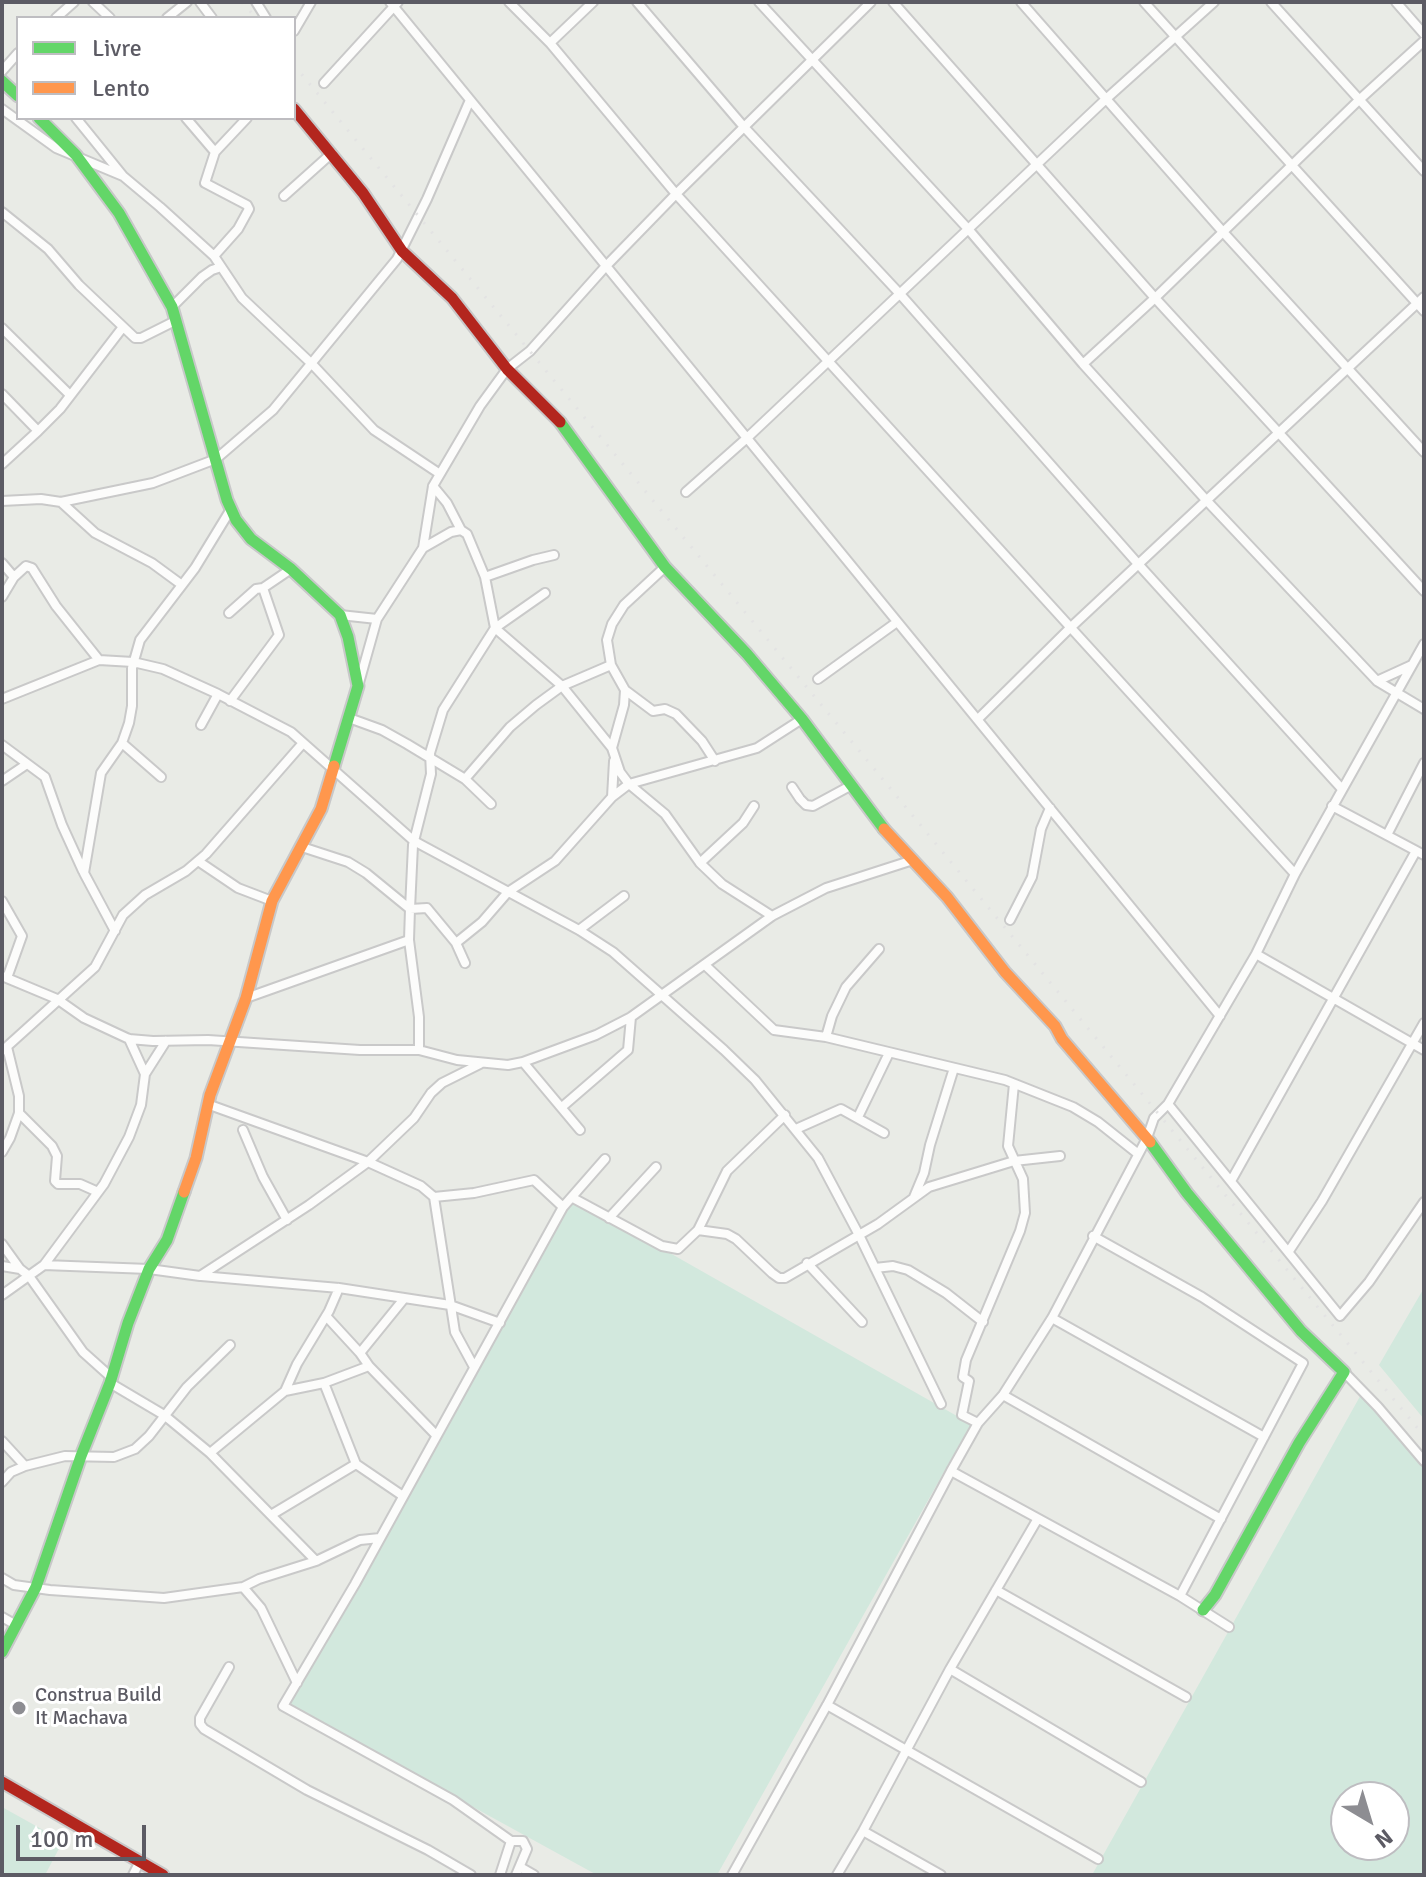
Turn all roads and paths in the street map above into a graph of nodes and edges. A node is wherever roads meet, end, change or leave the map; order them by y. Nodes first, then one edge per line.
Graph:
1 (74, 2) edge
2 (93, 2) edge
3 (187, 2) edge
4 (311, 2) edge
5 (509, 2) edge
6 (593, 2) edge
7 (637, 2) edge
8 (759, 2) edge
9 (871, 2) edge
10 (893, 2) edge
11 (1021, 2) edge
12 (1144, 2) edge
13 (1214, 2) edge
14 (1271, 2) edge
15 (1396, 2) edge
16 (394, 3) edge
17 (58, 16) edge
18 (108, 16) edge
19 (170, 16) edge
20 (296, 28) edge
21 (1424, 34) edge
22 (1176, 38) junction
23 (1424, 41) edge
24 (550, 43) junction
25 (16, 55) edge
26 (811, 60) junction
27 (2, 71) edge
28 (324, 83) dead end
29 (1106, 99) junction
30 (470, 100) junction
31 (1359, 100) junction
32 (296, 111) edge
33 (17, 120) edge
34 (41, 120) edge
35 (78, 120) edge
36 (188, 120) edge
37 (245, 120) edge
38 (744, 127) junction
39 (215, 152) junction
40 (332, 153) junction
41 (76, 155) junction
42 (1038, 163) junction
43 (1292, 165) junction
44 (1424, 171) edge
45 (123, 176) junction
46 (676, 194) junction
47 (284, 196) dead end
48 (2, 212) edge
49 (969, 230) junction
50 (1223, 232) junction
51 (402, 251) junction
52 (214, 256) junction
53 (606, 266) junction
54 (221, 267) junction
55 (900, 294) junction
56 (1155, 298) junction
57 (1422, 304) edge
58 (172, 307) junction
59 (175, 321) junction
60 (123, 327) junction
61 (2, 328) edge
62 (829, 361) junction
63 (1083, 364) junction
64 (313, 365) junction
65 (1349, 367) junction
66 (507, 369) junction
67 (2, 394) edge
68 (70, 395) junction
69 (38, 431) junction
70 (1280, 433) junction
71 (747, 438) junction
72 (1424, 452) edge
73 (216, 459) junction
74 (2, 464) edge
75 (440, 474) junction
76 (433, 486) junction
77 (686, 492) dead end
78 (2, 501) edge
79 (1207, 501) junction
80 (61, 502) junction
81 (231, 509) junction
82 (461, 530) junction
83 (423, 548) junction
84 (554, 555) dead end
85 (2, 563) edge
86 (1139, 565) junction
87 (665, 567) junction
88 (291, 569) junction
89 (14, 577) junction
90 (485, 577) junction
91 (182, 585) junction
92 (263, 588) junction
93 (1424, 591) edge
94 (545, 593) dead end
95 (2, 597) edge
96 (229, 613) dead end
97 (340, 615) junction
98 (377, 619) junction
99 (897, 622) junction
100 (495, 628) junction
101 (1069, 629) junction
102 (1424, 644) edge
103 (99, 660) junction
104 (133, 662) junction
105 (611, 665) junction
106 (1412, 665) junction
107 (818, 679) dead end
108 (1377, 681) junction
109 (358, 686) junction
110 (562, 686) junction
111 (625, 690) junction
112 (1398, 692) junction
113 (218, 694) junction
114 (2, 699) edge
115 (230, 701) junction
116 (1424, 709) edge
117 (349, 718) junction
118 (802, 719) junction
119 (978, 719) junction
120 (201, 725) dead end
121 (122, 743) junction
122 (303, 743) junction
123 (2, 745) edge
124 (612, 748) junction
125 (429, 759) junction
126 (614, 760) junction
127 (715, 761) junction
128 (1424, 763) edge
129 (27, 764) junction
130 (333, 769) junction
131 (161, 777) dead end
132 (465, 779) junction
133 (2, 781) edge
134 (629, 784) junction
135 (850, 786) junction
136 (792, 787) dead end
137 (1342, 789) junction
138 (612, 797) junction
139 (491, 804) dead end
140 (754, 806) dead end
141 (1332, 806) junction
142 (1050, 808) junction
143 (1387, 835) junction
144 (414, 841) junction
145 (302, 847) junction
146 (1420, 853) edge
147 (913, 860) junction
148 (198, 861) junction
149 (700, 863) junction
150 (84, 873) junction
151 (1295, 874) junction
152 (508, 892) junction
153 (624, 896) dead end
154 (2, 901) edge
155 (272, 901) junction
156 (410, 909) junction
157 (772, 916) junction
158 (1010, 920) dead end
159 (579, 930) junction
160 (115, 931) junction
161 (409, 940) junction
162 (456, 943) junction
163 (879, 949) dead end
164 (1256, 954) junction
165 (465, 963) dead end
166 (705, 965) junction
167 (5, 977) edge
168 (662, 997) junction
169 (1333, 997) junction
170 (246, 998) junction
171 (57, 999) junction
172 (1220, 1016) junction
173 (631, 1017) junction
174 (1424, 1023) edge
175 (826, 1037) junction
176 (129, 1039) junction
177 (166, 1041) junction
178 (229, 1042) junction
179 (1412, 1043) junction
180 (5, 1049) edge
181 (419, 1050) junction
182 (1424, 1050) edge
183 (889, 1053) junction
184 (523, 1062) junction
185 (481, 1064) junction
186 (954, 1068) junction
187 (145, 1074) junction
188 (1014, 1084) junction
189 (207, 1104) junction
190 (1168, 1104) junction
191 (562, 1107) junction
192 (19, 1113) junction
193 (785, 1115) junction
194 (858, 1117) junction
195 (796, 1129) junction
196 (243, 1130) dead end
197 (580, 1130) dead end
198 (884, 1133) dead end
199 (1147, 1138) junction
200 (2, 1152) edge
201 (1137, 1153) junction
202 (1060, 1156) dead end
203 (605, 1159) dead end
204 (1014, 1161) junction
205 (368, 1162) junction
206 (656, 1167) dead end
207 (1231, 1181) junction
208 (98, 1192) junction
209 (434, 1197) junction
210 (573, 1198) junction
211 (913, 1199) junction
212 (1424, 1202) edge
213 (563, 1207) junction
214 (609, 1218) junction
215 (287, 1220) junction
216 (698, 1230) junction
217 (859, 1235) junction
218 (1093, 1236) junction
219 (2, 1244) edge
220 (1289, 1251) junction
221 (807, 1263) junction
222 (44, 1265) junction
223 (2, 1266) edge
224 (875, 1268) junction
225 (20, 1269) junction
226 (149, 1269) junction
227 (29, 1276) junction
228 (200, 1276) junction
229 (339, 1288) junction
230 (2, 1295) edge
231 (403, 1300) junction
232 (450, 1305) junction
233 (326, 1316) junction
234 (1052, 1318) junction
235 (862, 1322) dead end
236 (983, 1322) junction
237 (500, 1323) junction
238 (230, 1345) dead end
239 (360, 1353) junction
240 (369, 1366) junction
241 (474, 1367) junction
242 (1344, 1372) junction
243 (111, 1381) junction
244 (324, 1383) junction
245 (285, 1391) junction
246 (1003, 1395) junction
247 (941, 1404) dead end
248 (164, 1415) junction
249 (978, 1423) junction
250 (435, 1434) junction
251 (1264, 1437) junction
252 (2, 1441) edge
253 (210, 1453) junction
254 (81, 1456) junction
255 (1424, 1461) edge
256 (356, 1464) junction
257 (25, 1466) junction
258 (951, 1471) junction
259 (2, 1482) edge
260 (403, 1496) junction
261 (271, 1515) junction
262 (1221, 1519) junction
263 (1037, 1520) junction
264 (380, 1538) junction
265 (316, 1561) junction
266 (2, 1578) edge
267 (36, 1587) junction
268 (243, 1587) junction
269 (996, 1590) junction
270 (1180, 1596) junction
271 (1203, 1610) junction
272 (2, 1617) edge
273 (16, 1625) junction
274 (1229, 1627) dead end
275 (2, 1652) edge
276 (229, 1667) dead end
277 (950, 1669) junction
278 (297, 1683) junction
279 (1186, 1697) dead end
280 (827, 1705) junction
281 (907, 1752) junction
282 (2, 1782) edge
283 (1141, 1782) dead end
284 (863, 1831) junction
285 (511, 1841) junction
286 (1098, 1859) dead end
287 (140, 1861) junction
288 (518, 1871) edge
289 (133, 1875) edge
290 (163, 1875) edge
291 (471, 1875) edge
292 (500, 1875) edge
293 (534, 1875) edge
294 (732, 1875) edge
295 (837, 1875) edge
296 (941, 1875) edge

1 - 17 street
2 - 18 street
3 - 19 street
4 - 20 street
5 - 24 street
6 - 24 street
7 - 38 street
8 - 26 street
9 - 26 street
10 - 42 street
11 - 29 street
12 - 22 street
13 - 22 street
14 - 31 street
15 - 21 street
16 - 28 street
16 - 30 street
22 - 29 street
22 - 43 street
23 - 31 street
24 - 46 street
25 - 27 street
26 - 38 street
26 - 49 street
29 - 42 street
29 - 50 street
30 - 51 street
30 - 53 street
31 - 43 street
31 - 44 street
32 - 40 street
33 - 41 street
34 - 41 street
35 - 45 street
36 - 39 street
37 - 39 street
38 - 46 street
38 - 55 street
39 - 52 street
40 - 47 street
40 - 51 street
41 - 45 street
41 - 58 street
42 - 49 street
42 - 56 street
43 - 50 street
43 - 57 street
45 - 52 street
46 - 53 street
46 - 62 street
48 - 60 street
49 - 55 street
49 - 63 street
50 - 56 street
50 - 65 street
51 - 64 street
51 - 66 street
52 - 54 street
53 - 66 street
53 - 71 street
54 - 58 street
54 - 64 street
55 - 62 street
55 - 86 street
56 - 63 street
56 - 70 street
57 - 65 street
58 - 59 street
59 - 60 street
59 - 73 street
60 - 68 street
61 - 68 street
62 - 71 street
62 - 101 street
63 - 79 street
64 - 73 street
64 - 75 street
65 - 70 street
65 - 72 street
66 - 75 street
66 - 87 street
67 - 69 street
68 - 69 street
69 - 74 street
70 - 79 street
70 - 93 street
71 - 77 street
71 - 99 street
73 - 80 street
73 - 81 street
75 - 76 street
76 - 82 street
76 - 83 street
78 - 80 street
79 - 86 street
79 - 108 street
80 - 91 street
81 - 88 street
81 - 91 street
82 - 83 street
82 - 90 street
83 - 98 street
84 - 90 street
85 - 89 street
86 - 101 street
86 - 137 street
87 - 105 street
87 - 118 street
88 - 92 street
88 - 97 street
89 - 95 street
89 - 103 street
90 - 100 street
91 - 104 street
92 - 96 street
92 - 115 street
94 - 100 street
97 - 98 street
97 - 109 street
98 - 109 street
99 - 107 street
99 - 119 street
100 - 110 street
100 - 125 street
101 - 119 street
101 - 151 street
102 - 106 street
103 - 104 street
103 - 114 street
104 - 113 street
104 - 121 street
105 - 110 street
105 - 111 street
106 - 108 street
106 - 112 street
108 - 112 street
109 - 117 street
110 - 124 street
110 - 132 street
111 - 124 street
111 - 127 street
112 - 116 street
112 - 137 street
113 - 115 street
113 - 120 street
115 - 122 street
117 - 125 street
117 - 130 street
118 - 127 street
118 - 135 street
119 - 142 street
121 - 131 street
121 - 150 street
122 - 130 street
122 - 148 street
123 - 129 street
124 - 126 street
125 - 132 street
125 - 144 street
126 - 134 street
126 - 138 street
127 - 134 street
128 - 143 street
129 - 133 street
129 - 150 street
130 - 144 street
130 - 145 street
132 - 139 street
134 - 138 street
134 - 149 street
135 - 136 street
135 - 147 street
137 - 141 street
138 - 152 street
140 - 149 street
141 - 143 street
141 - 151 street
142 - 158 street
142 - 172 street
143 - 146 street
144 - 152 street
144 - 156 street
145 - 155 street
145 - 156 street
146 - 169 street
147 - 157 street
147 - 199 street
148 - 155 street
148 - 160 street
149 - 157 street
150 - 160 street
151 - 164 street
152 - 159 street
152 - 162 street
153 - 159 street
154 - 167 street
155 - 170 street
156 - 161 street
156 - 162 street
157 - 166 street
159 - 168 street
160 - 171 street
161 - 170 street
161 - 181 street
162 - 165 street
163 - 175 street
164 - 169 street
164 - 172 street
166 - 168 street
166 - 175 street
167 - 171 street
168 - 173 street
168 - 193 street
169 - 179 street
169 - 207 street
170 - 178 street
171 - 176 street
171 - 180 street
172 - 190 street
173 - 184 street
173 - 191 street
174 - 179 street
175 - 183 street
176 - 177 street
176 - 187 street
177 - 178 street
177 - 187 street
178 - 181 street
178 - 189 street
179 - 182 street
179 - 220 street
180 - 192 street
181 - 185 street
183 - 186 street
183 - 194 street
184 - 185 street
184 - 191 street
185 - 205 street
186 - 188 street
186 - 211 street
187 - 208 street
188 - 201 street
188 - 204 street
189 - 205 street
189 - 226 street
190 - 199 street
190 - 207 street
191 - 197 street
192 - 200 street
192 - 208 street
193 - 195 street
193 - 216 street
194 - 195 street
194 - 198 street
195 - 217 street
196 - 215 street
199 - 201 street
199 - 242 street
201 - 218 street
202 - 204 street
203 - 210 street
204 - 211 street
204 - 236 street
205 - 209 street
205 - 215 street
206 - 214 street
207 - 220 street
208 - 222 street
209 - 213 street
209 - 232 street
210 - 213 street
210 - 214 street
211 - 217 street
212 - 220 street
213 - 237 street
214 - 216 street
215 - 228 street
216 - 221 street
217 - 221 street
217 - 224 street
218 - 234 street
218 - 251 street
219 - 225 street
221 - 235 street
222 - 226 street
222 - 227 street
223 - 225 street
224 - 236 street
224 - 247 street
225 - 227 street
226 - 228 street
226 - 243 street
227 - 230 street
227 - 243 street
228 - 229 street
229 - 231 street
229 - 233 street
231 - 232 street
231 - 239 street
232 - 237 street
232 - 241 street
233 - 239 street
233 - 245 street
234 - 246 street
234 - 251 street
236 - 249 street
237 - 241 street
238 - 248 street
239 - 240 street
240 - 244 street
240 - 250 street
241 - 250 street
242 - 255 street
242 - 271 street
243 - 248 street
243 - 254 street
244 - 245 street
244 - 256 street
245 - 253 street
246 - 249 street
246 - 262 street
248 - 253 street
248 - 254 street
249 - 258 street
250 - 260 street
251 - 262 street
252 - 257 street
253 - 261 street
254 - 257 street
254 - 267 street
256 - 260 street
256 - 261 street
257 - 259 street
258 - 263 street
258 - 280 street
260 - 264 street
261 - 265 street
262 - 270 street
263 - 269 street
263 - 270 street
264 - 265 street
264 - 278 street
265 - 268 street
266 - 267 street
267 - 268 street
267 - 273 street
268 - 278 street
269 - 277 street
269 - 279 street
270 - 271 street
271 - 274 street
272 - 273 street
273 - 275 street
276 - 291 street
277 - 281 street
277 - 283 street
278 - 285 street
280 - 281 street
280 - 294 street
281 - 284 street
281 - 286 street
282 - 287 street
284 - 295 street
284 - 296 street
285 - 288 street
285 - 292 street
287 - 289 street
287 - 290 street
288 - 293 street

